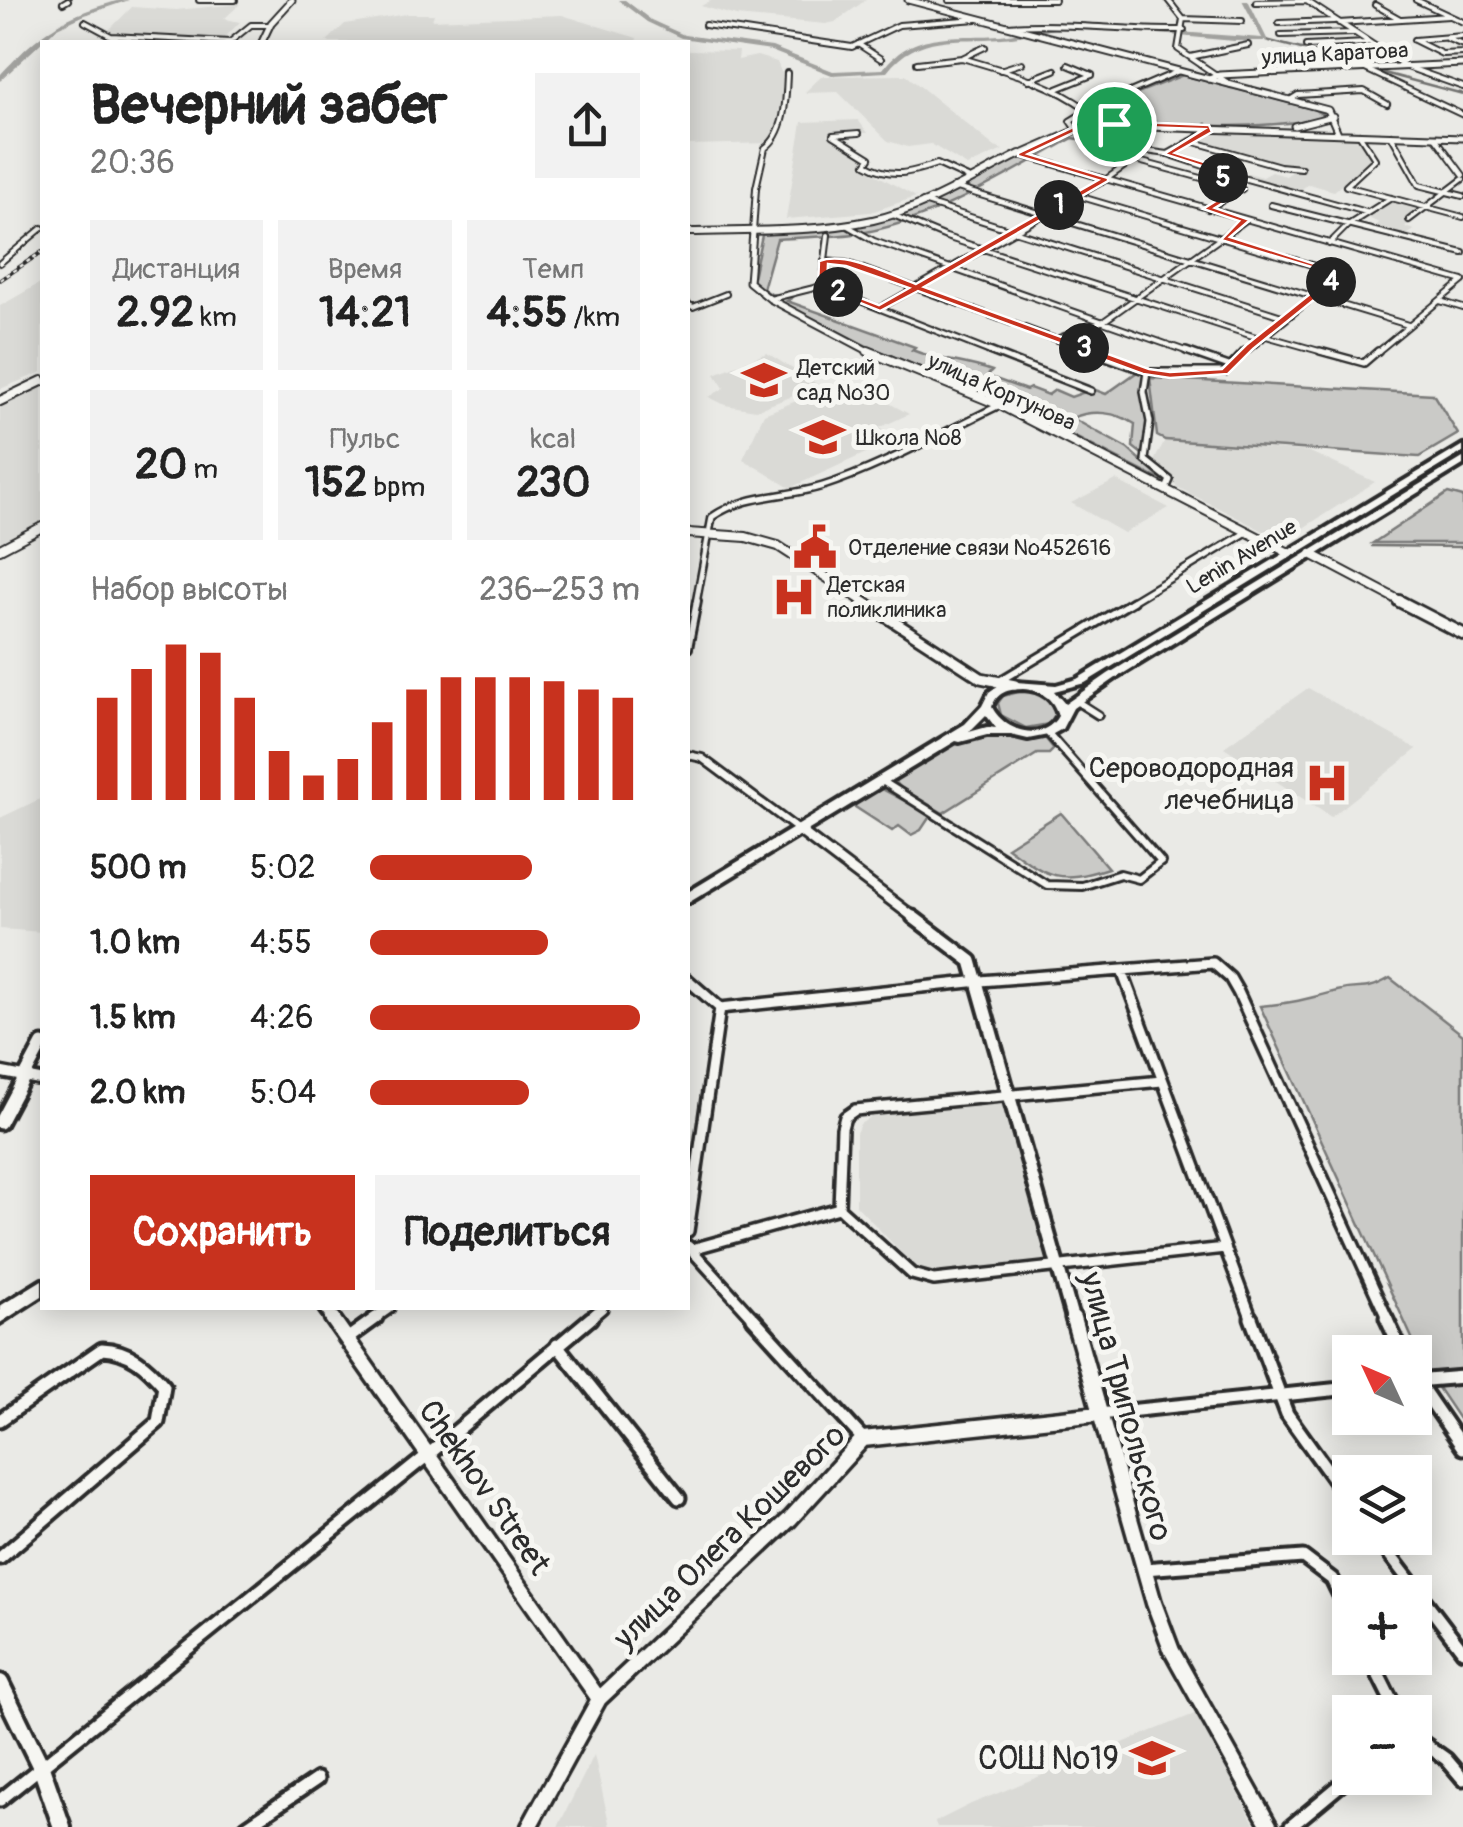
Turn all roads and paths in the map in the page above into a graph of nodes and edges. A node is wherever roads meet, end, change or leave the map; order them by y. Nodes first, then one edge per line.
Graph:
1 (199, 0) edge
2 (235, 0) edge
3 (292, 0) edge
4 (908, 0) edge
5 (949, 0) edge
6 (1003, 0) edge
7 (1056, 0) edge
8 (1168, 0) edge
9 (1306, 0) edge
10 (1416, 0) edge
11 (1256, 2) edge
12 (1375, 5) dead end
13 (1449, 16) junction
14 (1183, 18) junction
15 (978, 19) junction
16 (1400, 19) junction
17 (1242, 21) dead end
18 (86, 22) dead end
19 (1338, 22) junction
20 (1463, 22) edge
21 (1279, 24) dead end
22 (270, 25) junction
23 (705, 25) dead end
24 (1008, 26) junction
25 (1183, 32) junction
26 (1354, 33) junction
27 (1281, 35) dead end
28 (1463, 36) edge
29 (1444, 37) junction
30 (147, 40) edge
31 (232, 40) edge
32 (263, 40) edge
33 (1369, 42) junction
34 (858, 44) junction
35 (1248, 44) dead end
36 (1463, 45) edge
37 (1306, 46) dead end
38 (985, 47) dead end
39 (1463, 54) edge
40 (1190, 57) junction
41 (962, 58) junction
42 (881, 60) dead end
43 (917, 63) dead end
44 (1022, 63) dead end
45 (1463, 64) edge
46 (1068, 65) dead end
47 (1407, 67) junction
48 (1365, 69) junction
49 (1000, 70) junction
50 (1054, 70) dead end
51 (1179, 71) junction
52 (787, 73) dead end
53 (1219, 75) junction
54 (1209, 79) junction
55 (1030, 80) junction
56 (1231, 85) junction
57 (1463, 87) edge
58 (1057, 89) junction
59 (1290, 100) junction
60 (1388, 104) dead end
61 (1088, 110) junction
62 (1463, 115) edge
63 (1333, 116) junction
64 (1206, 127) junction
65 (1075, 128) junction
66 (1277, 130) junction
67 (1338, 132) junction
68 (859, 133) dead end
69 (1360, 134) junction
70 (1391, 135) junction
71 (1435, 136) junction
72 (1463, 138) edge
73 (1192, 141) junction
74 (1168, 154) junction
75 (1021, 155) junction
76 (1132, 160) junction
77 (1300, 168) dead end
78 (1228, 174) junction
79 (1463, 177) edge
80 (970, 179) junction
81 (1105, 180) junction
82 (1216, 182) junction
83 (954, 187) junction
84 (1447, 192) junction
85 (1074, 195) junction
86 (1463, 196) edge
87 (1391, 198) junction
88 (923, 202) junction
89 (1272, 205) dead end
90 (1426, 207) junction
91 (1208, 209) junction
92 (1366, 212) junction
93 (1044, 214) junction
94 (893, 215) junction
95 (1463, 216) edge
96 (1246, 220) junction
97 (1409, 220) dead end
98 (846, 224) junction
99 (1348, 225) junction
100 (40, 230) edge
101 (690, 232) edge
102 (753, 232) junction
103 (1015, 232) junction
104 (828, 235) dead end
105 (1224, 238) junction
106 (1329, 244) junction
107 (984, 250) junction
108 (1463, 253) edge
109 (1193, 260) junction
110 (824, 261) junction
111 (0, 263) edge
112 (950, 268) junction
113 (1165, 278) junction
114 (1463, 281) edge
115 (822, 286) junction
116 (917, 288) junction
117 (726, 294) dead end
118 (1313, 296) junction
119 (770, 299) junction
120 (1136, 299) junction
121 (1440, 302) junction
122 (690, 305) edge
123 (880, 308) junction
124 (1463, 308) edge
125 (1288, 318) junction
126 (1104, 321) junction
127 (1408, 325) junction
128 (1264, 337) junction
129 (1059, 338) junction
130 (1229, 366) junction
131 (1147, 372) junction
132 (40, 382) edge
133 (1091, 391) dead end
134 (0, 401) edge
135 (1000, 405) junction
136 (1463, 448) edge
137 (1463, 461) edge
138 (1166, 489) junction
139 (40, 528) edge
140 (1247, 532) junction
141 (690, 533) edge
142 (712, 534) junction
143 (0, 549) edge
144 (1293, 550) junction
145 (1306, 557) junction
146 (1463, 634) edge
147 (690, 638) edge
148 (968, 670) junction
149 (996, 683) junction
150 (1015, 685) junction
151 (1037, 688) junction
152 (1076, 701) junction
153 (988, 703) junction
154 (1064, 716) junction
155 (1098, 716) dead end
156 (1047, 732) junction
157 (1015, 733) junction
158 (935, 750) junction
159 (690, 755) edge
160 (882, 781) junction
161 (800, 831) junction
162 (690, 897) edge
163 (1122, 971) junction
164 (980, 981) junction
165 (690, 982) edge
166 (720, 1008) junction
167 (40, 1048) edge
168 (0, 1072) edge
169 (26, 1074) junction
170 (40, 1079) edge
171 (1162, 1081) junction
172 (1009, 1094) junction
173 (0, 1123) edge
174 (839, 1208) junction
175 (690, 1217) edge
176 (690, 1247) edge
177 (1225, 1248) junction
178 (1060, 1266) junction
179 (40, 1288) edge
180 (327, 1310) edge
181 (385, 1310) edge
182 (600, 1310) edge
183 (0, 1313) edge
184 (1394, 1335) edge
185 (346, 1339) junction
186 (557, 1345) junction
187 (1463, 1377) edge
188 (1432, 1379) edge
189 (1332, 1390) edge
190 (1279, 1395) junction
191 (1432, 1404) edge
192 (1099, 1414) junction
193 (0, 1420) edge
194 (863, 1440) junction
195 (1463, 1448) edge
196 (429, 1454) junction
197 (1332, 1478) edge
198 (679, 1498) dead end
199 (1390, 1555) edge
200 (0, 1558) edge
201 (1144, 1569) junction
202 (1332, 1579) edge
203 (1463, 1651) edge
204 (0, 1683) edge
205 (599, 1699) junction
206 (1432, 1749) edge
207 (41, 1767) junction
208 (317, 1779) dead end
209 (1463, 1779) edge
210 (1332, 1791) edge
211 (0, 1800) edge
212 (62, 1827) edge
213 (246, 1827) edge
214 (529, 1827) edge
215 (1270, 1827) edge
216 (1290, 1827) edge

1 - 2 street
3 - 22 main road
4 - 15 main road, улица Каратова
5 - 6 street
6 - 7 street
8 - 14 street
9 - 11 street
9 - 19 street
10 - 13 street
12 - 16 street
13 - 16 street
13 - 20 street
14 - 17 street
14 - 25 street
15 - 24 main road, улица Каратова
15 - 34 street
16 - 19 street
18 - 30 street
19 - 21 street
19 - 26 street
22 - 31 street
22 - 32 main road
23 - 34 street
24 - 25 street, улица Каратова
24 - 51 main road, улица Каратова
25 - 40 street
26 - 27 street
26 - 33 street
28 - 29 street
29 - 36 street
29 - 39 street
33 - 37 street
33 - 47 street
34 - 42 street
35 - 40 street
38 - 41 street
40 - 53 street
41 - 43 street
41 - 49 street
44 - 49 street
45 - 47 street, улица Каратова
46 - 58 street
47 - 48 street, улица Каратова
47 - 57 street
48 - 53 street, улица Каратова
48 - 62 street
49 - 55 street
50 - 55 street
51 - 54 main road, улица Каратова
51 - 61 street
52 - 102 street
53 - 54 street, улица Каратова
53 - 56 street
54 - 56 main road, улица Каратова
55 - 58 street
56 - 59 main road, улица Каратова
58 - 61 street
59 - 60 street
59 - 63 main road, улица Каратова
61 - 65 street
63 - 66 main road
63 - 67 main road
64 - 65 main road
64 - 66 main road
64 - 73 street
65 - 75 main road
66 - 67 main road
67 - 69 main road
68 - 80 street
69 - 70 main road
69 - 87 street
70 - 71 main road
70 - 84 street
71 - 72 main road
71 - 79 street
73 - 74 street
73 - 77 street
74 - 76 street
74 - 78 street
75 - 80 main road
75 - 81 street
76 - 81 street
76 - 82 street
78 - 82 street
78 - 92 street
79 - 84 street
80 - 83 main road
81 - 85 street
81 - 91 street
82 - 91 street
83 - 88 main road
83 - 93 street
84 - 86 street
84 - 90 street
85 - 93 street
85 - 105 street
87 - 90 street
87 - 92 street
88 - 94 main road
88 - 103 street
89 - 99 street
90 - 95 street
90 - 97 street
91 - 96 street
92 - 99 street
93 - 103 street
93 - 109 street
94 - 98 main road
94 - 107 street
96 - 105 street
96 - 106 street
98 - 102 main road
98 - 112 street
99 - 106 street
99 - 108 street
100 - 111 street
101 - 102 main road
102 - 119 street
103 - 107 street
103 - 113 street
104 - 110 street
105 - 109 street
105 - 118 street
106 - 114 street
107 - 112 street
107 - 120 street
109 - 113 street
109 - 118 street
110 - 115 street
110 - 116 street
112 - 116 street
112 - 126 street
113 - 120 street
113 - 125 street
114 - 121 street
115 - 119 street
115 - 123 street
116 - 123 street
116 - 129 street
117 - 122 street
118 - 125 street
118 - 127 street
119 - 135 street, улица Кортунова
120 - 126 street
120 - 128 street
121 - 124 street
121 - 127 street
123 - 133 street
125 - 128 street
126 - 129 street
126 - 130 street
127 - 128 street
128 - 130 street
129 - 131 street
130 - 131 street
131 - 138 street
132 - 134 main road
135 - 138 street, улица Кортунова
135 - 142 street
136 - 144 main road, Lenin Avenue
137 - 145 main road, Lenin Avenue
138 - 140 street, улица Кортунова
139 - 143 street
140 - 144 street, улица Кортунова
140 - 149 street
141 - 142 street
142 - 147 street
142 - 148 street
144 - 145 main road
144 - 151 main road, Lenin Avenue
145 - 146 main road
145 - 152 main road, Lenin Avenue
148 - 149 street
148 - 153 street
149 - 150 street
150 - 151 main road
150 - 153 main road
151 - 154 main road
152 - 154 main road, Lenin Avenue
152 - 155 street
153 - 157 main road
153 - 158 main road
154 - 156 main road
156 - 157 main road
156 - 160 street
157 - 158 main road
158 - 160 main road
159 - 161 street
160 - 161 main road
161 - 162 main road
161 - 164 street
163 - 164 street
163 - 171 street
163 - 184 street
164 - 166 street
164 - 172 street, улица Трипольского
165 - 166 street
166 - 175 street
167 - 169 street
168 - 169 street
169 - 170 street
169 - 173 street
171 - 172 street
171 - 177 street
172 - 174 street
172 - 178 street, улица Трипольского
174 - 176 street
174 - 178 street
176 - 194 street
177 - 178 street
177 - 190 street
178 - 192 street, улица Трипольского
179 - 183 main road
180 - 185 street, Chekhov Street
181 - 185 street
182 - 186 street
185 - 196 street, Chekhov Street
186 - 196 street
186 - 198 street
187 - 188 street
189 - 190 street, улица Олега Кошевого
190 - 192 street, улица Олега Кошевого
190 - 197 street
191 - 195 street
192 - 194 street, улица Олега Кошевого
192 - 201 street, улица Трипольского
193 - 200 street
194 - 205 street, улица Олега Кошевого
196 - 205 street, Chekhov Street
196 - 207 street
199 - 203 street
201 - 202 street
201 - 215 street, улица Трипольского
204 - 207 main road
205 - 214 street, улица Олега Кошевого
206 - 209 street
207 - 211 street
207 - 212 main road
208 - 213 street
210 - 216 street

